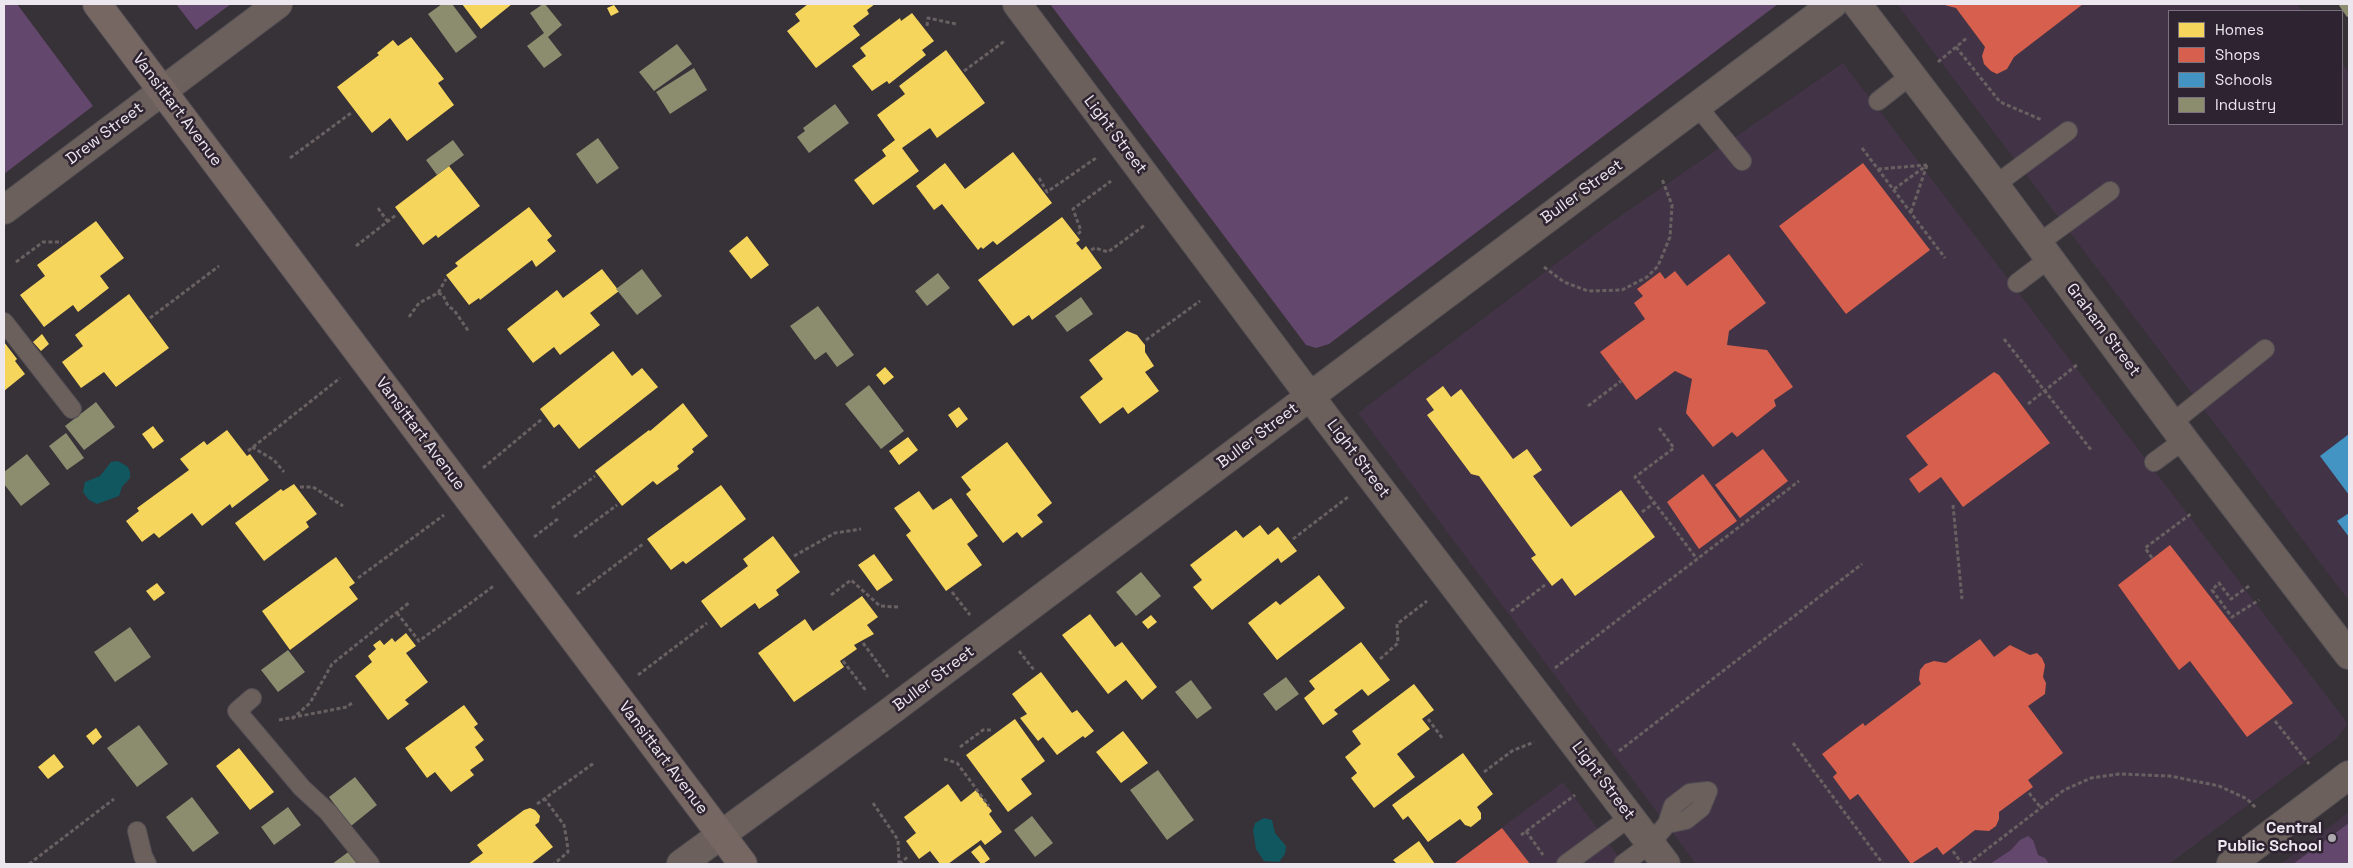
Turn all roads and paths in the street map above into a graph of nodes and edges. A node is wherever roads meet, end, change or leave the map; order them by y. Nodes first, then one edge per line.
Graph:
1 (96, 4) edge
2 (278, 4) edge
3 (1017, 4) edge
4 (1833, 4) edge
5 (1857, 4) edge
6 (956, 24) dead end
7 (927, 26) dead end
8 (1011, 36) dead end
9 (1968, 37) dead end
10 (1956, 47) junction
11 (1936, 64) dead end
12 (964, 71) dead end
13 (1910, 76) junction
14 (163, 91) junction
15 (1878, 101) dead end
16 (1698, 107) junction
17 (352, 113) dead end
18 (2068, 130) joint
19 (1862, 148) dead end
20 (1100, 155) dead end
21 (290, 158) dead end
22 (1742, 162) dead end
23 (1927, 164) junction
24 (1878, 169) junction
25 (1117, 177) dead end
26 (1039, 178) dead end
27 (1662, 179) dead end
28 (1995, 185) junction
29 (1894, 189) junction
30 (2110, 191) dead end
31 (378, 208) dead end
32 (4, 210) edge
33 (1911, 212) junction
34 (396, 215) dead end
35 (1150, 221) dead end
36 (388, 222) junction
37 (1078, 234) dead end
38 (62, 242) dead end
39 (356, 246) dead end
40 (1091, 250) dead end
41 (2044, 250) junction
42 (1945, 258) dead end
43 (16, 262) dead end
44 (219, 266) dead end
45 (1544, 267) dead end
46 (446, 279) dead end
47 (2017, 283) dead end
48 (438, 292) junction
49 (1206, 296) dead end
50 (409, 317) dead end
51 (150, 318) dead end
52 (4, 322) edge
53 (468, 332) dead end
54 (2004, 339) dead end
55 (1146, 340) dead end
56 (2265, 349) dead end
57 (364, 359) junction
58 (2078, 364) dead end
59 (1621, 381) dead end
60 (2044, 391) junction
61 (1311, 397) junction
62 (2028, 404) dead end
63 (1588, 406) dead end
64 (72, 409) dead end
65 (542, 419) dead end
66 (1658, 428) dead end
67 (2178, 432) junction
68 (252, 447) junction
69 (248, 450) dead end
70 (2092, 451) dead end
71 (2154, 462) dead end
72 (284, 472) dead end
73 (595, 476) dead end
74 (1799, 481) dead end
75 (300, 487) dead end
76 (464, 492) junction
77 (1352, 494) dead end
78 (1654, 503) junction
79 (617, 505) dead end
80 (1953, 505) dead end
81 (343, 506) dead end
82 (552, 508) dead end
83 (1642, 512) dead end
84 (2192, 513) dead end
85 (861, 529) dead end
86 (574, 537) dead end
87 (1293, 539) dead end
88 (643, 544) dead end
89 (794, 556) dead end
90 (2152, 558) dead end
91 (1696, 559) junction
92 (1862, 564) dead end
93 (520, 567) junction
94 (358, 578) dead end
95 (1545, 585) dead end
96 (2248, 586) dead end
97 (952, 592) dead end
98 (831, 595) dead end
99 (1431, 598) dead end
100 (1962, 599) dead end
101 (2259, 600) dead end
102 (410, 602) dead end
103 (898, 607) dead end
104 (554, 612) junction
105 (397, 613) junction
106 (971, 616) dead end
107 (1504, 616) dead end
108 (707, 622) dead end
109 (863, 643) dead end
110 (1014, 644) dead end
111 (2349, 656) edge
112 (1380, 659) dead end
113 (843, 661) dead end
114 (1034, 670) dead end
115 (1547, 674) dead end
116 (889, 678) dead end
117 (614, 692) junction
118 (867, 693) dead end
119 (252, 698) dead end
120 (353, 702) dead end
121 (292, 719) junction
122 (1428, 719) dead end
123 (272, 721) dead end
124 (2274, 721) dead end
125 (992, 730) dead end
126 (1443, 739) dead end
127 (1538, 740) dead end
128 (1792, 743) dead end
129 (960, 747) dead end
130 (1618, 752) dead end
131 (944, 759) dead end
132 (594, 763) dead end
133 (2308, 764) dead end
134 (1484, 772) dead end
135 (2349, 776) edge
136 (1577, 793) dead end
137 (2030, 793) dead end
138 (544, 798) junction
139 (114, 799) dead end
140 (872, 803) dead end
141 (537, 804) dead end
142 (989, 806) dead end
143 (2041, 808) junction
144 (1630, 817) junction
145 (137, 830) dead end
146 (2276, 830) junction
147 (1526, 831) junction
148 (721, 834) junction
149 (1521, 835) dead end
150 (1661, 844) edge
151 (1953, 851) dead end
152 (909, 856) dead end
153 (1546, 858) dead end
154 (29, 864) edge
155 (147, 864) edge
156 (370, 864) edge
157 (554, 864) edge
158 (681, 864) edge
159 (743, 864) edge
160 (899, 864) edge
161 (1566, 864) edge
162 (1623, 864) edge
163 (1883, 864) edge
164 (1962, 864) edge
165 (1968, 864) edge
166 (2231, 864) edge

1 - 14 main road, Vansittart Avenue
2 - 14 street, Drew Street
3 - 61 street, Light Street
4 - 16 street, Buller Street
5 - 13 street, Graham Street
6 - 7 path
8 - 12 path
9 - 10 path
10 - 11 path
10 - 18 path
13 - 15 lane
13 - 28 street, Graham Street
14 - 32 street, Drew Street
14 - 57 main road, Vansittart Avenue
16 - 22 lane
16 - 61 street, Buller Street
17 - 21 path
18 - 28 lane
19 - 24 path
20 - 26 path
23 - 24 path
23 - 29 path
23 - 33 path
24 - 29 path
25 - 37 path
27 - 45 path
28 - 41 street, Graham Street
29 - 33 path
30 - 41 lane
31 - 36 path
33 - 42 path
34 - 36 path
35 - 40 path
36 - 39 path
38 - 43 path
41 - 47 lane
41 - 67 street, Graham Street
44 - 51 path
46 - 48 path
48 - 50 path
48 - 53 path
49 - 55 path
52 - 64 lane
54 - 60 path
56 - 67 lane
57 - 68 path
57 - 76 main road, Vansittart Avenue
58 - 60 path
59 - 63 path
60 - 62 path
60 - 70 path
61 - 144 street, Light Street
61 - 148 street, Buller Street
65 - 76 path
66 - 78 path
67 - 71 lane
67 - 111 street, Graham Street
68 - 69 path
68 - 72 path
73 - 82 path
74 - 91 path
75 - 81 path
76 - 93 main road, Vansittart Avenue
76 - 94 path
77 - 87 path
78 - 83 path
78 - 91 path
79 - 86 path
80 - 100 path
84 - 90 path
85 - 89 path
88 - 104 path
91 - 115 path
92 - 130 path
93 - 104 main road, Vansittart Avenue
93 - 105 path
95 - 107 path
96 - 101 path
97 - 106 path
98 - 103 path
99 - 112 path
102 - 105 path
104 - 117 main road, Vansittart Avenue
105 - 121 path
108 - 117 path
109 - 116 path
110 - 114 path
113 - 118 path
117 - 148 main road, Vansittart Avenue
119 - 156 lane
120 - 121 path
121 - 123 path
122 - 126 path
124 - 133 path
125 - 129 path
127 - 134 path
128 - 163 path
131 - 142 path
132 - 138 path
135 - 146 street
136 - 147 path
137 - 143 path
138 - 141 path
138 - 157 path
139 - 154 path
140 - 160 path
143 - 146 path
143 - 165 path
144 - 150 street, Light Street
144 - 161 lane
145 - 155 lane
146 - 166 street
147 - 149 path
147 - 153 path
148 - 158 street, Buller Street
148 - 159 main road, Vansittart Avenue
150 - 162 lane
151 - 164 path
152 - 160 path

